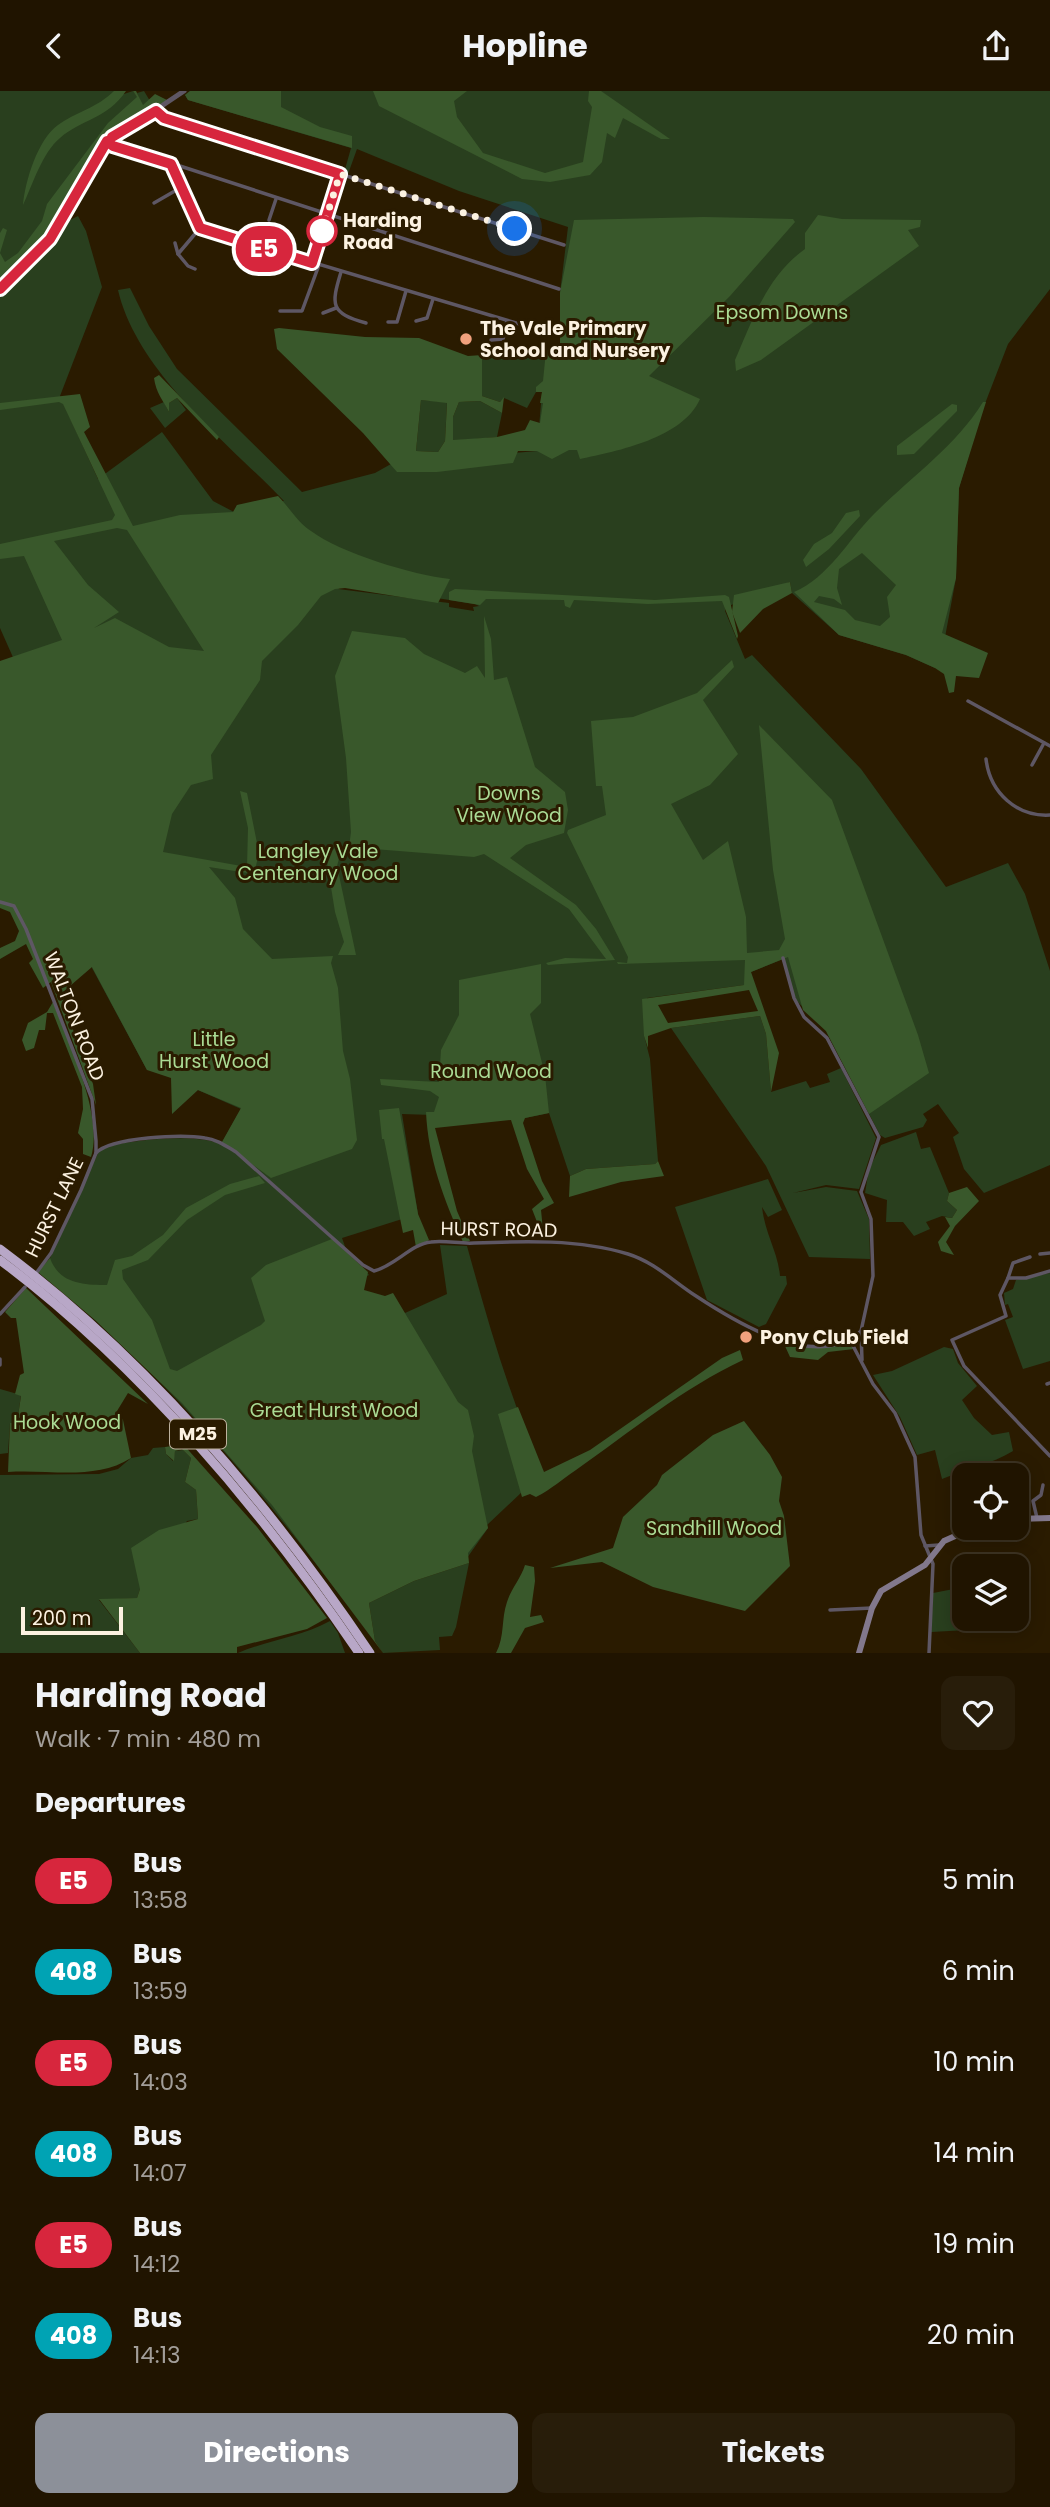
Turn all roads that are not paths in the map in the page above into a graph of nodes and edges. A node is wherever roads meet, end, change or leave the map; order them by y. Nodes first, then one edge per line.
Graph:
1 (184, 91) edge
2 (156, 111) junction
3 (107, 141) junction
4 (171, 164) junction
5 (340, 174) junction
6 (180, 188) junction
7 (276, 198) junction
8 (154, 203) dead end
9 (327, 215) junction
10 (269, 220) dead end
11 (200, 228) junction
12 (176, 243) dead end
13 (249, 244) junction
14 (564, 245) dead end
15 (277, 253) junction
16 (178, 254) junction
17 (235, 260) dead end
18 (244, 262) junction
19 (312, 263) junction
20 (254, 265) dead end
21 (319, 265) junction
22 (195, 269) dead end
23 (272, 271) dead end
24 (341, 272) junction
25 (0, 289) edge
26 (559, 289) dead end
27 (406, 291) junction
28 (433, 299) junction
29 (336, 308) junction
30 (280, 311) dead end
31 (323, 313) dead end
32 (418, 320) dead end
33 (507, 321) junction
34 (366, 323) dead end
35 (388, 323) dead end
36 (553, 334) dead end
37 (491, 340) dead end
38 (968, 701) dead end
39 (1044, 743) junction
40 (1050, 746) edge
41 (986, 759) dead end
42 (1032, 765) dead end
43 (1050, 815) edge
44 (0, 902) edge
45 (783, 958) dead end
46 (96, 1141) junction
47 (105, 1146) junction
48 (96, 1153) junction
49 (0, 1249) edge
50 (1050, 1253) edge
51 (1040, 1254) dead end
52 (1030, 1257) dead end
53 (0, 1260) edge
54 (37, 1272) dead end
55 (1050, 1272) edge
56 (1008, 1278) junction
57 (25, 1287) dead end
58 (0, 1314) edge
59 (861, 1331) junction
60 (860, 1339) junction
61 (851, 1342) junction
62 (0, 1359) edge
63 (862, 1360) junction
64 (0, 1365) edge
65 (1050, 1456) edge
66 (1043, 1486) dead end
67 (1029, 1518) edge
68 (1037, 1518) junction
69 (1050, 1518) edge
70 (952, 1538) edge
71 (939, 1545) junction
72 (925, 1546) junction
73 (930, 1560) junction
74 (872, 1608) junction
75 (830, 1610) dead end
76 (359, 1653) edge
77 (370, 1653) edge
78 (859, 1653) edge
79 (929, 1653) edge

1 - 2 street
2 - 3 street
2 - 5 street
3 - 4 street
3 - 25 street
4 - 6 street
4 - 7 street
5 - 9 street
5 - 14 street
6 - 8 street
6 - 11 street
7 - 9 street
7 - 10 street
9 - 19 street
9 - 26 street
11 - 13 street
11 - 16 street
12 - 16 street
13 - 15 street
13 - 18 street
15 - 19 street
15 - 23 street
16 - 22 street
17 - 18 street
18 - 20 street
19 - 21 street
21 - 24 street
21 - 30 street
24 - 27 street
24 - 29 street
27 - 28 street
27 - 35 street
28 - 32 street
28 - 33 street
29 - 31 street
29 - 34 street
33 - 36 street
33 - 37 street
38 - 39 street
39 - 40 street
39 - 42 street
41 - 43 street
44 - 46 street, WALTON ROAD
45 - 59 street
46 - 47 street
46 - 48 street, WALTON ROAD
47 - 48 street
47 - 61 street, HURST ROAD
48 - 54 street, HURST LANE
49 - 77 highway, M25
50 - 51 street
52 - 56 street
53 - 76 highway, M25
55 - 56 street
56 - 65 street
57 - 58 street
59 - 60 street
59 - 61 street
60 - 61 street
60 - 63 street
61 - 63 street
62 - 64 street
63 - 72 street
66 - 68 street
67 - 68 main road
68 - 69 main road
70 - 71 main road
71 - 72 street
71 - 73 main road
72 - 73 street
73 - 74 main road
73 - 79 street
74 - 75 street
74 - 78 main road

